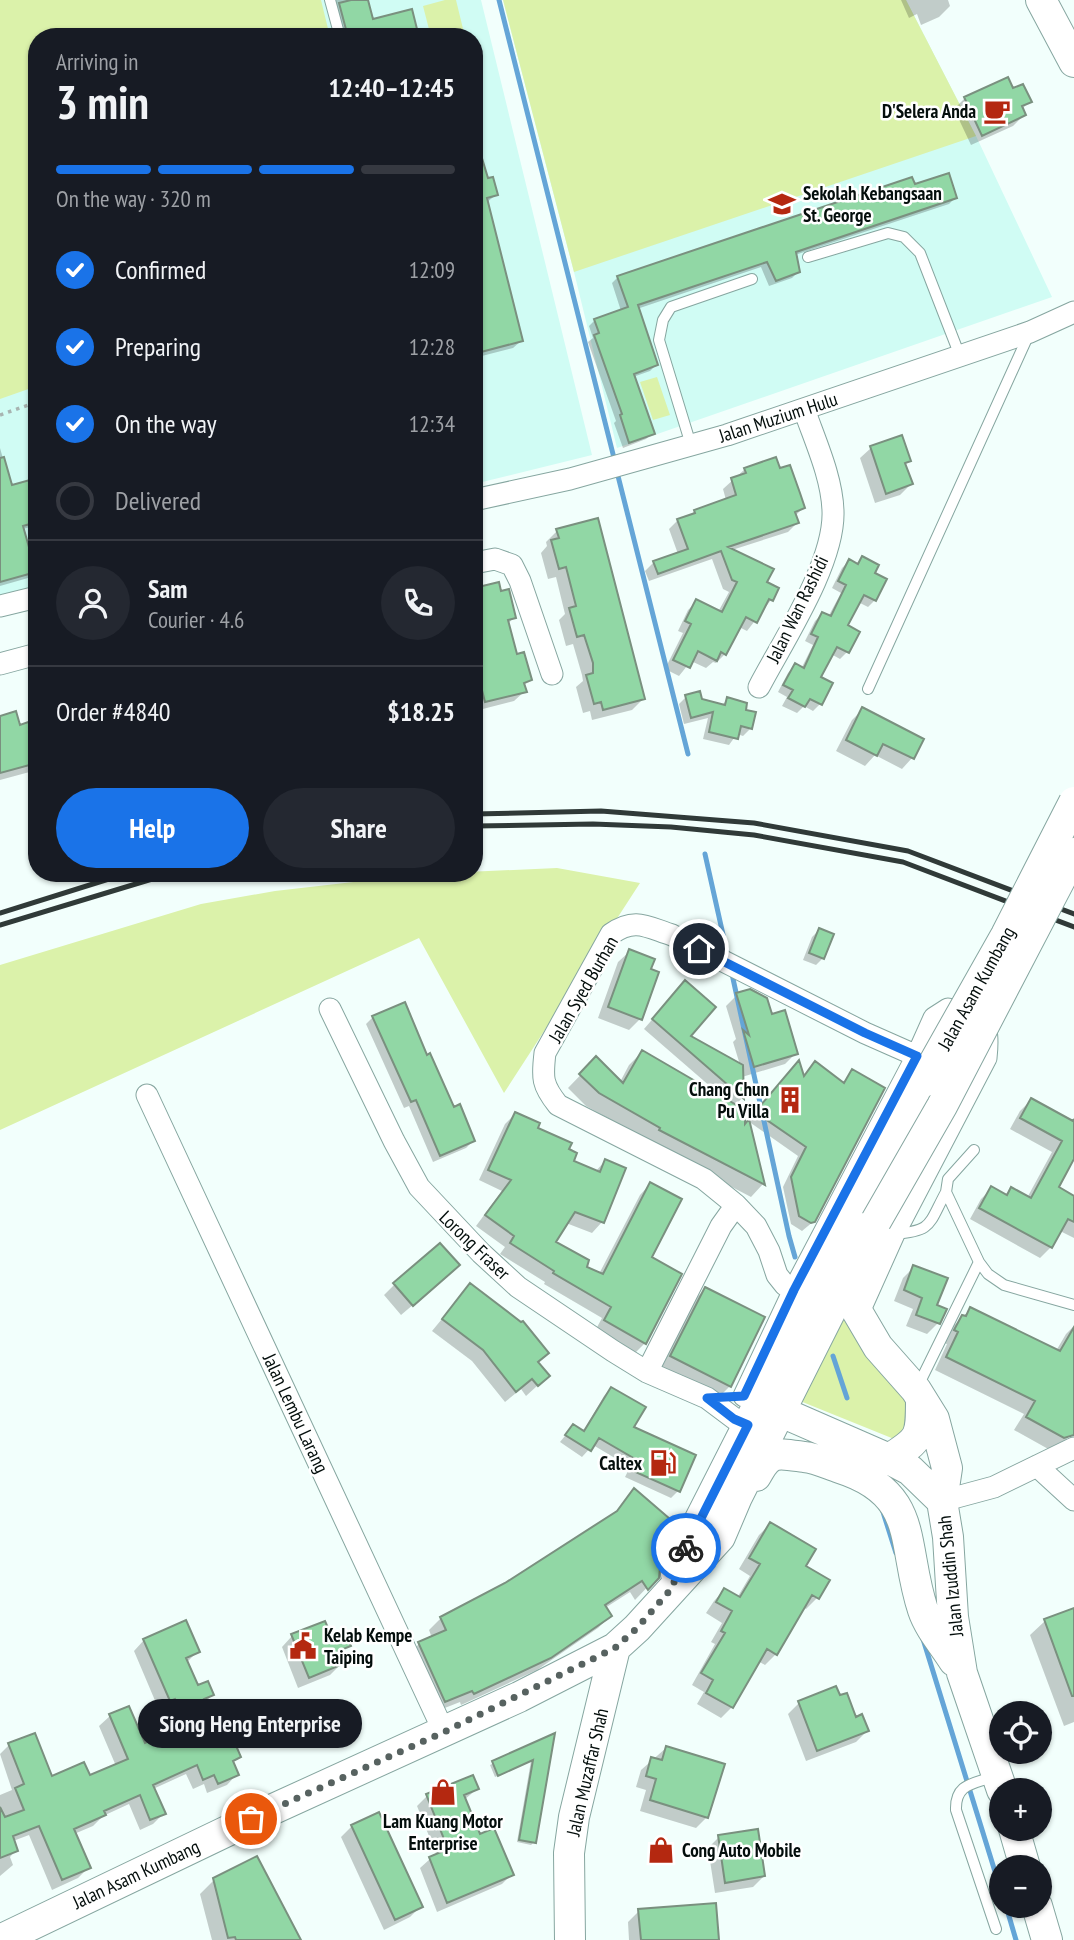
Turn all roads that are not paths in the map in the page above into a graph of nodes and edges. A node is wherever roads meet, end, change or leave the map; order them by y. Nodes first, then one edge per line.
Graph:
1 (330, 0) edge
2 (1041, 0) edge
3 (338, 28) edge
4 (1074, 62) edge
5 (808, 257) dead end
6 (752, 279) dead end
7 (1074, 312) edge
8 (1030, 332) junction
9 (960, 356) junction
10 (804, 409) junction
11 (691, 445) junction
12 (483, 498) edge
13 (483, 561) edge
14 (28, 599) edge
15 (0, 606) edge
16 (28, 656) edge
17 (0, 664) edge
18 (552, 674) dead end
19 (759, 687) dead end
20 (868, 689) dead end
21 (1074, 802) edge
22 (1074, 853) edge
23 (330, 1009) dead end
24 (920, 1069) junction
25 (146, 1095) dead end
26 (974, 1150) dead end
27 (946, 1192) junction
28 (736, 1205) junction
29 (885, 1227) junction
30 (859, 1255) junction
31 (979, 1262) junction
32 (834, 1276) junction
33 (1074, 1305) edge
34 (805, 1313) junction
35 (858, 1314) junction
36 (647, 1372) junction
37 (918, 1395) junction
38 (707, 1398) junction
39 (760, 1414) junction
40 (1074, 1448) edge
41 (889, 1459) junction
42 (1037, 1466) junction
43 (737, 1497) junction
44 (1074, 1500) edge
45 (942, 1501) junction
46 (672, 1588) junction
47 (615, 1648) junction
48 (962, 1673) junction
49 (444, 1732) junction
50 (991, 1778) edge
51 (989, 1784) edge
52 (1041, 1918) edge
53 (996, 1929) dead end
54 (0, 1940) edge
55 (570, 1940) edge
56 (1047, 1940) edge

1 - 3 lane
2 - 4 main road
5 - 9 lane
6 - 11 lane
7 - 8 street, Jalan Muzium Hulu
8 - 9 street, Jalan Muzium Hulu
8 - 20 lane
9 - 10 street, Jalan Muzium Hulu
10 - 11 street, Jalan Muzium Hulu
10 - 19 street, Jalan Wan Rashidi
11 - 12 street, Jalan Muzium Hulu
13 - 18 street
14 - 15 street
16 - 17 street
21 - 24 main road, Jalan Asam Kumbang, bridge
22 - 29 main road, Jalan Asam Kumbang, bridge
23 - 36 street, Lorong Fraser
24 - 28 street, Jalan Syed Burhan
24 - 29 street
24 - 32 main road, Jalan Asam Kumbang
24 - 34 street
25 - 49 street, Jalan Lembu Larang
26 - 27 lane
27 - 29 lane
27 - 31 lane
28 - 34 street, Jalan Syed Burhan
28 - 36 street
29 - 30 main road, Jalan Asam Kumbang
29 - 35 street
30 - 32 main road, Jalan Asam Kumbang
30 - 35 main road
31 - 33 lane
31 - 37 lane
32 - 34 main road, Jalan Asam Kumbang
34 - 39 main road, Jalan Asam Kumbang
34 - 39 street
35 - 37 main road
36 - 38 street, Lorong Fraser
37 - 41 main road
37 - 45 main road
38 - 39 street, Lorong Fraser
38 - 39 street, Lorong Fraser
39 - 41 main road, Jalan Izuddin Shah
39 - 43 main road, Jalan Asam Kumbang
39 - 46 main road, Jalan Asam Kumbang
40 - 42 street
41 - 45 main road, Jalan Izuddin Shah
42 - 44 street
42 - 45 street
43 - 46 main road, Jalan Asam Kumbang
43 - 48 main road
45 - 48 main road, Jalan Izuddin Shah
46 - 47 main road, Jalan Asam Kumbang
47 - 49 main road, Jalan Asam Kumbang
47 - 55 main road, Jalan Muzaffar Shah
48 - 50 main road, Jalan Izuddin Shah
49 - 54 main road, Jalan Asam Kumbang
51 - 53 lane
52 - 56 main road

